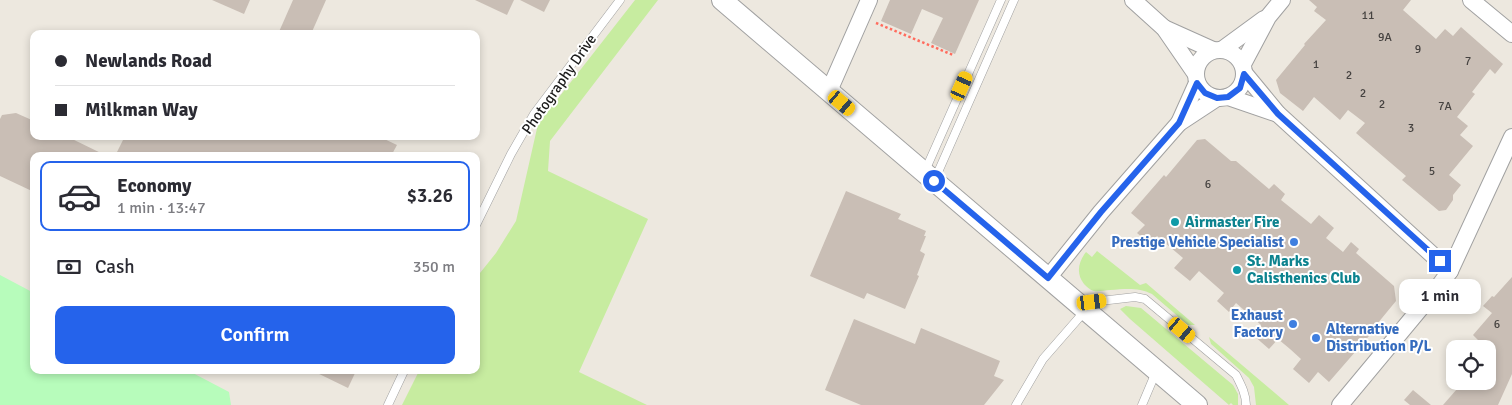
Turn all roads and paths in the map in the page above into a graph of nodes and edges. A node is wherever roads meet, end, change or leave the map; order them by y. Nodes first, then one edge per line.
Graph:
1 (620, 0) edge
2 (869, 0) edge
3 (1001, 0) edge
4 (1014, 0) edge
5 (1132, 0) edge
6 (1282, 0) edge
7 (1471, 0) edge
8 (730, 2) edge
9 (1268, 16) junction
10 (862, 17) junction
11 (1164, 28) junction
12 (1512, 34) edge
13 (1218, 50) junction
14 (953, 55) dead end
15 (1244, 69) junction
16 (1196, 78) junction
17 (829, 91) junction
18 (1222, 98) junction
19 (1278, 114) junction
20 (1179, 123) junction
21 (1512, 138) edge
22 (929, 177) junction
23 (480, 217) edge
24 (1450, 270) junction
25 (1048, 278) junction
26 (1082, 307) junction
27 (1156, 370) junction
28 (403, 374) edge
29 (388, 405) edge
30 (1016, 405) edge
31 (1142, 405) edge
32 (1197, 405) edge
33 (1246, 405) edge
34 (1340, 405) edge

1 - 23 lane, Photography Drive
2 - 10 street
3 - 22 lane
4 - 22 lane
5 - 11 street
6 - 9 street
7 - 12 street
8 - 17 street
9 - 13 street
9 - 15 street
10 - 14 path
10 - 17 street
11 - 13 street
11 - 16 street
13 - 15 street
13 - 16 street
15 - 18 street
15 - 19 street
16 - 18 street
16 - 20 street
17 - 22 street
18 - 19 street
18 - 20 street
19 - 24 street
20 - 25 street
21 - 24 street
22 - 25 street
24 - 34 street
25 - 26 street
26 - 27 street
26 - 30 lane
26 - 33 lane
27 - 31 lane
27 - 32 street
28 - 29 lane

